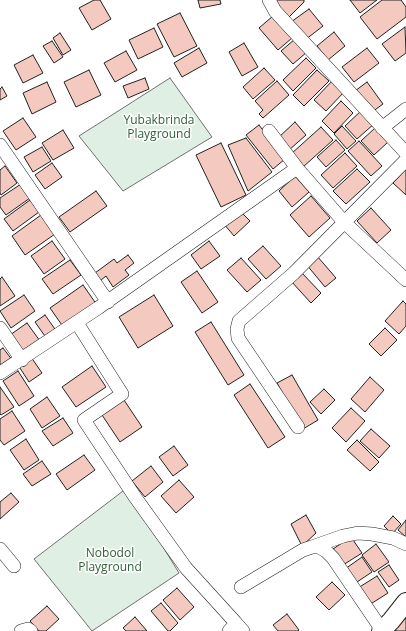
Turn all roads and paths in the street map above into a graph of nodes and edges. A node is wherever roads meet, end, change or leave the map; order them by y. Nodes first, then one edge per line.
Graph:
1 (269, 0) edge
2 (406, 109) edge
3 (382, 128) junction
4 (269, 132) dead end
5 (0, 144) edge
6 (406, 153) edge
7 (406, 160) edge
8 (297, 168) junction
9 (344, 222) junction
10 (406, 280) edge
11 (108, 302) junction
12 (77, 323) junction
13 (0, 328) edge
14 (22, 360) junction
15 (0, 373) edge
16 (298, 427) dead end
17 (406, 544) edge
18 (312, 547) junction
19 (0, 549) edge
20 (14, 566) dead end
21 (241, 587) dead end
22 (406, 602) edge
23 (236, 628) edge
24 (21, 631) edge
25 (31, 631) edge
26 (381, 631) edge

1 - 3 street
2 - 3 street
3 - 6 street
4 - 8 street
5 - 11 street
7 - 9 street
8 - 9 street
8 - 11 street
9 - 10 street
9 - 16 street
11 - 12 street
12 - 14 street
12 - 23 street
13 - 14 street
14 - 15 street
17 - 18 street
18 - 21 street
18 - 26 street
19 - 20 street
22 - 26 street
24 - 25 street

